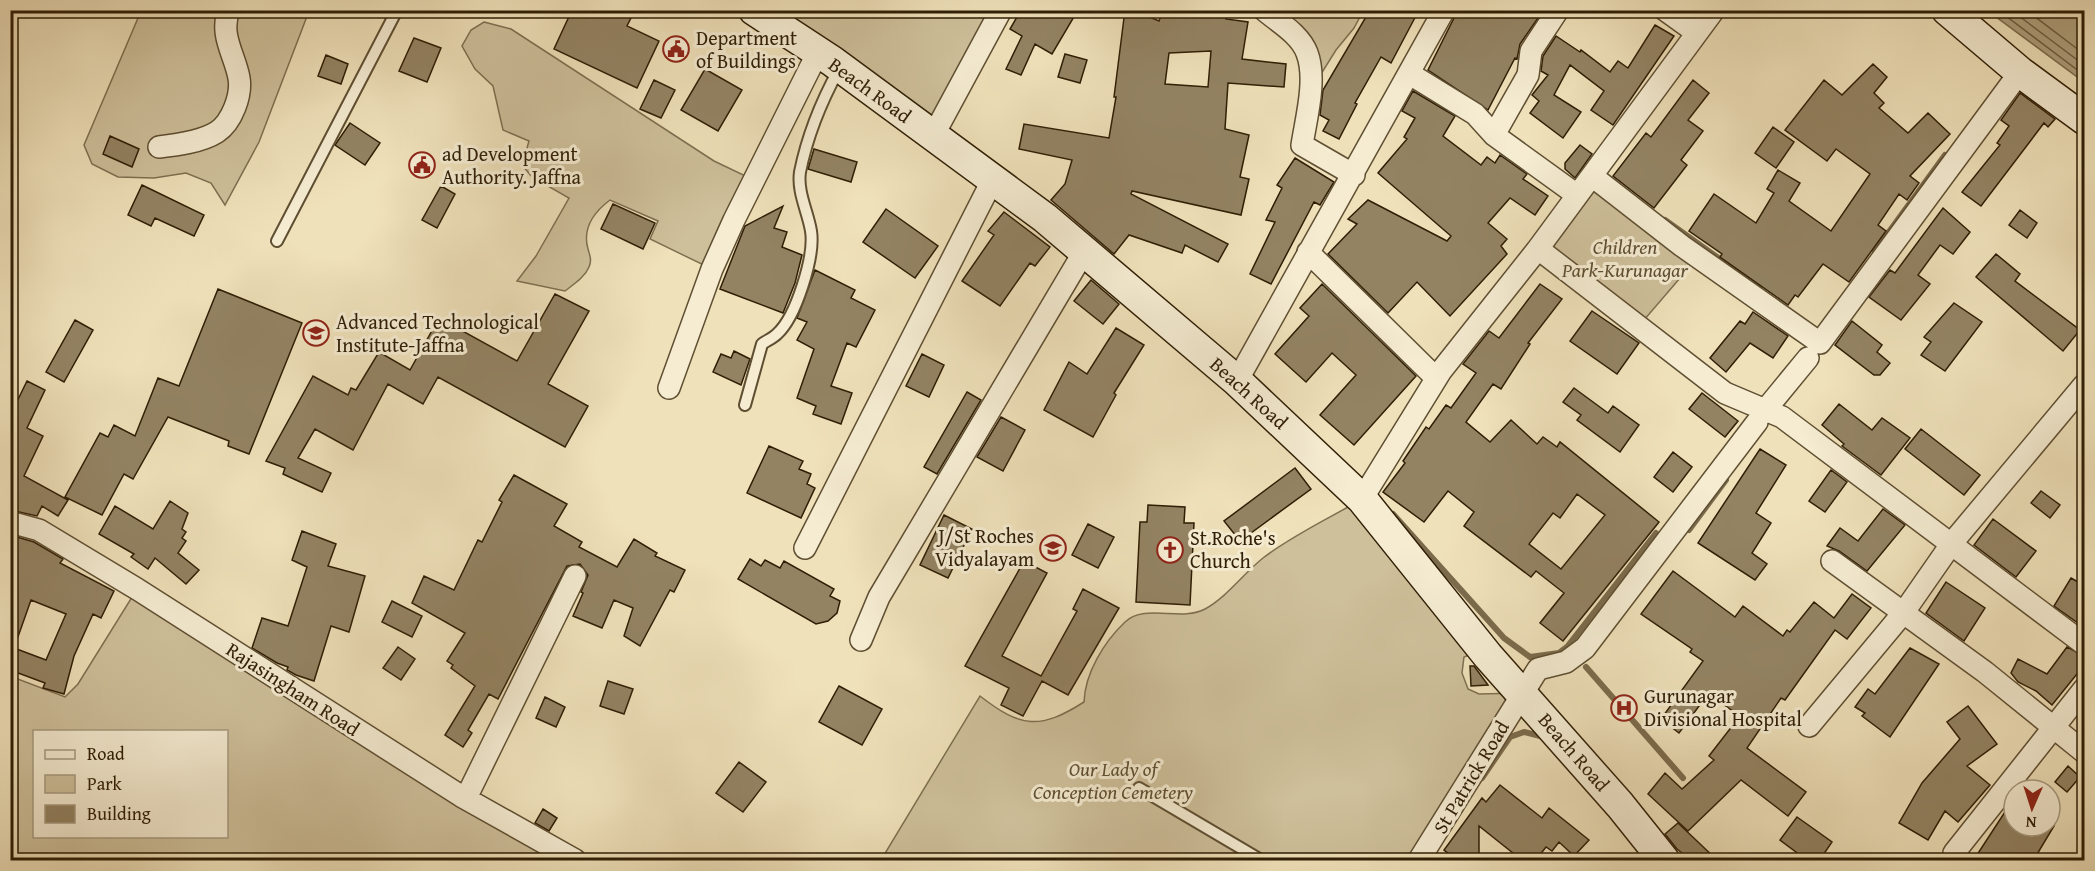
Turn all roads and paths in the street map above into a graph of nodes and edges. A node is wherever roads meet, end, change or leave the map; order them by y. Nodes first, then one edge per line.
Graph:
1 (229, 10) edge
2 (397, 10) edge
3 (754, 10) edge
4 (1001, 10) edge
5 (1264, 10) edge
6 (1444, 10) edge
7 (1558, 10) edge
8 (1665, 10) edge
9 (1714, 10) edge
10 (1947, 10) edge
11 (1697, 33) junction
12 (829, 60) junction
13 (2020, 72) junction
14 (1410, 74) junction
15 (2085, 119) edge
16 (1494, 135) junction
17 (933, 136) junction
18 (159, 147) dead end
19 (1354, 175) junction
20 (1592, 176) junction
21 (993, 178) junction
22 (1577, 195) junction
23 (277, 241) dead end
24 (1085, 250) junction
25 (1537, 250) junction
26 (1308, 252) junction
27 (1808, 358) dead end
28 (1436, 378) junction
29 (1237, 381) junction
30 (2085, 385) edge
31 (669, 388) dead end
32 (745, 405) dead end
33 (1762, 415) junction
34 (1362, 499) junction
35 (10, 522) edge
36 (1952, 543) junction
37 (805, 548) dead end
38 (1832, 561) dead end
39 (575, 576) dead end
40 (1904, 612) junction
41 (861, 640) dead end
42 (2085, 644) edge
43 (2085, 689) edge
44 (1522, 693) junction
45 (1809, 726) dead end
46 (2054, 729) junction
47 (2085, 752) edge
48 (1139, 788) dead end
49 (466, 798) junction
50 (1954, 853) dead end
51 (575, 861) edge
52 (1261, 861) edge
53 (1419, 861) edge
54 (1664, 861) edge

1 - 18 street
2 - 23 lane
3 - 12 main road, Beach Road
4 - 17 street
5 - 19 street
6 - 14 street
7 - 16 street
8 - 11 street
9 - 11 street
10 - 13 main road
11 - 20 street
12 - 17 main road, Beach Road
12 - 31 street
12 - 32 lane
13 - 15 main road
13 - 20 street
14 - 16 street
14 - 19 street
16 - 22 street
17 - 21 main road, Beach Road
19 - 26 street
20 - 22 street
21 - 24 main road, Beach Road
21 - 37 street
22 - 25 street
24 - 29 main road, Beach Road
24 - 41 street
25 - 28 street
25 - 33 street
26 - 28 street
26 - 29 street
27 - 33 street, St Patrick Road
28 - 34 street
29 - 34 main road, Beach Road
30 - 36 street
33 - 36 street
33 - 44 street, St Patrick Road
34 - 44 main road, Beach Road
35 - 49 street, Rajasingham Road
36 - 40 street
36 - 42 street
38 - 40 street
39 - 49 street
40 - 45 street
40 - 46 street
43 - 46 street
44 - 53 street, St Patrick Road
44 - 54 main road, Beach Road
46 - 47 street
46 - 50 street
48 - 52 lane
49 - 51 street, Rajasingham Road

